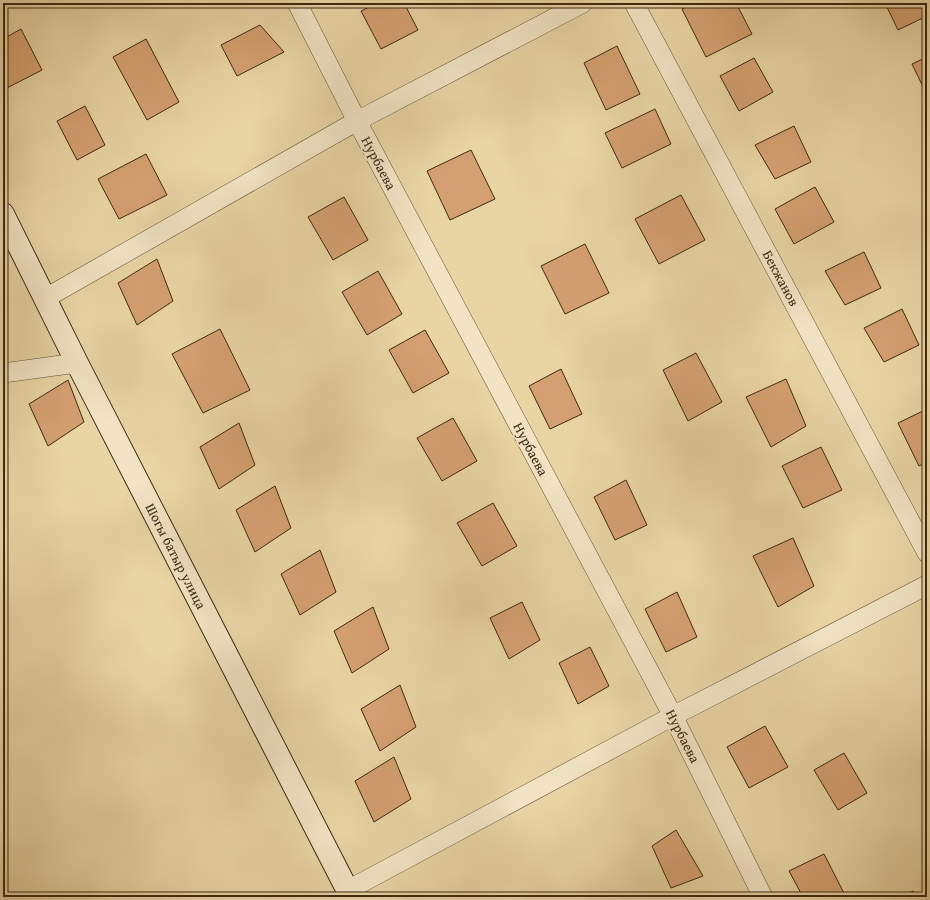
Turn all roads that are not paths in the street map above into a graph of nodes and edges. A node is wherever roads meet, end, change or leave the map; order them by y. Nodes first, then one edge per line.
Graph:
1 (296, 3) edge
2 (583, 3) edge
3 (634, 3) edge
4 (357, 121) junction
5 (3, 214) edge
6 (44, 299) junction
7 (77, 362) junction
8 (3, 373) edge
9 (927, 553) edge
10 (927, 586) edge
11 (673, 716) junction
12 (349, 893) edge
13 (763, 897) edge

1 - 4 street, Нурбаева
2 - 4 street
3 - 9 street, Бекжанов
4 - 6 street
4 - 11 street, Нурбаева
5 - 6 street, Шогы батыр улица
6 - 7 street, Шогы батыр улица
7 - 8 street
7 - 12 street, Шогы батыр улица
10 - 11 street
11 - 12 street
11 - 13 street, Нурбаева

